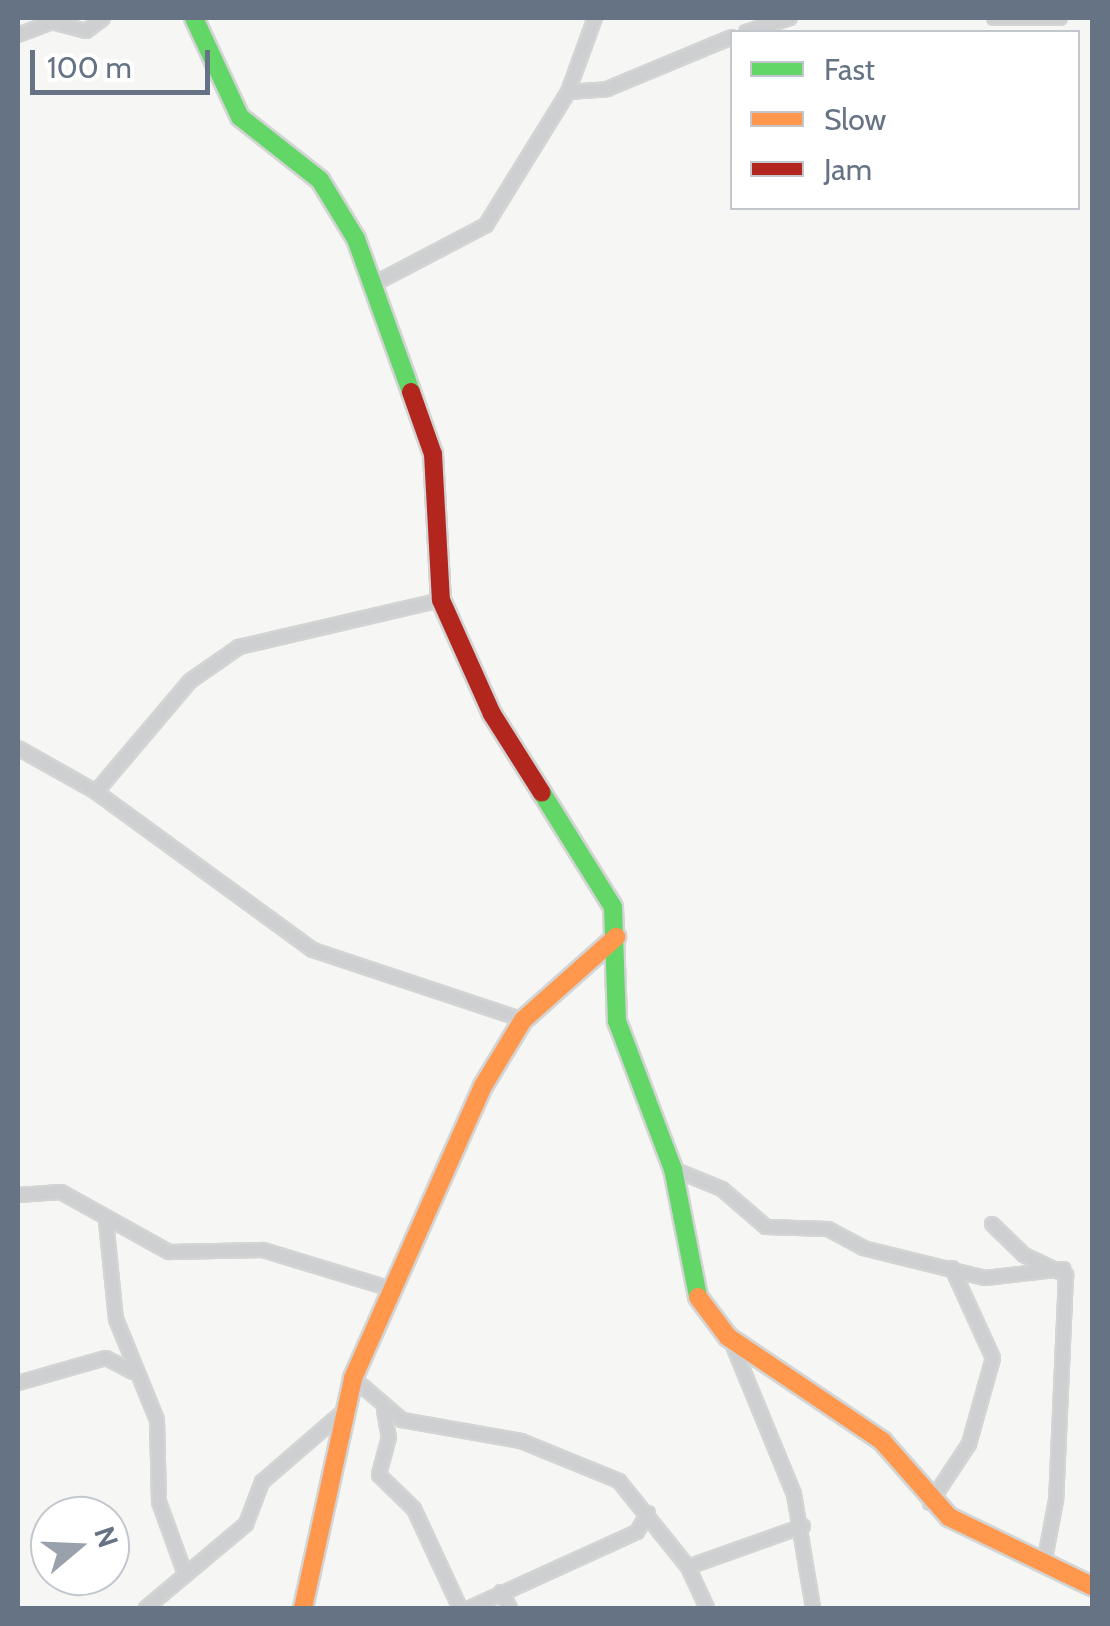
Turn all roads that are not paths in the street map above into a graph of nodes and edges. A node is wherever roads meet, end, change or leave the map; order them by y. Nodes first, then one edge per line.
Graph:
1 (103, 18) edge
2 (194, 18) edge
3 (595, 18) edge
4 (790, 18) edge
5 (994, 18) edge
6 (1060, 18) edge
7 (752, 30) edge
8 (18, 35) edge
9 (730, 38) edge
10 (568, 92) junction
11 (370, 286) junction
12 (442, 600) junction
13 (18, 748) edge
14 (96, 792) junction
15 (616, 937) junction
16 (523, 1020) junction
17 (674, 1169) junction
18 (18, 1195) edge
19 (106, 1221) junction
20 (992, 1224) dead end
21 (952, 1268) junction
22 (1063, 1269) junction
23 (391, 1289) junction
24 (728, 1337) junction
25 (134, 1372) junction
26 (352, 1378) junction
27 (18, 1384) edge
28 (345, 1410) junction
29 (384, 1410) junction
30 (930, 1503) junction
31 (648, 1514) junction
32 (803, 1526) junction
33 (1045, 1559) junction
34 (688, 1566) junction
35 (184, 1571) junction
36 (1092, 1586) edge
37 (501, 1592) junction
38 (146, 1608) edge
39 (304, 1608) edge
40 (460, 1608) edge
41 (470, 1608) edge
42 (510, 1608) edge
43 (707, 1608) edge
44 (812, 1608) edge

1 - 8 street
2 - 11 street
3 - 10 street
4 - 7 street
5 - 6 street
9 - 10 street
10 - 11 street
11 - 12 street
12 - 14 street
12 - 15 street
13 - 14 street
14 - 16 street
15 - 16 street
15 - 17 street
16 - 23 street
17 - 21 street
17 - 24 street
18 - 19 street
19 - 23 street
19 - 25 street
20 - 22 street
21 - 22 street
21 - 30 street
22 - 33 street
23 - 26 street
24 - 30 street
24 - 32 street
25 - 27 street
25 - 35 street
26 - 28 street
26 - 29 street
28 - 35 street
28 - 39 street
29 - 31 street
29 - 40 street
30 - 33 street
31 - 34 street
31 - 37 street
32 - 34 street
32 - 44 street
33 - 36 street
34 - 43 street
35 - 38 street
37 - 41 street
37 - 42 street

